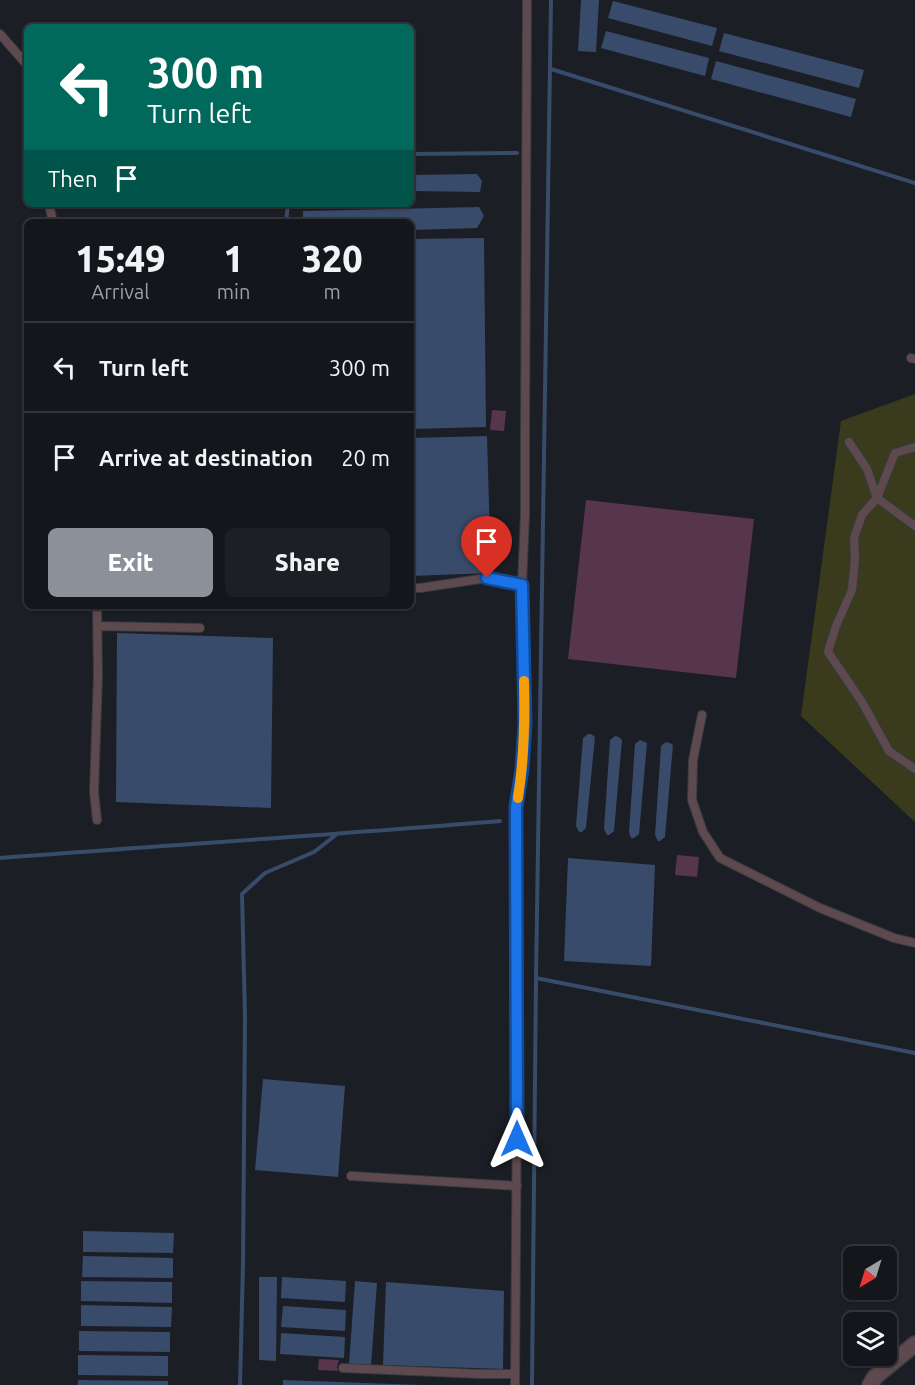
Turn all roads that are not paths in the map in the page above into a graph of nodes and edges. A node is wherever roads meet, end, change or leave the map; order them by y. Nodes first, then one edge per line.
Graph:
1 (527, 0) edge
2 (0, 34) edge
3 (24, 62) edge
4 (849, 442) dead end
5 (915, 447) edge
6 (877, 498) junction
7 (915, 526) edge
8 (522, 585) junction
9 (414, 588) edge
10 (97, 609) edge
11 (98, 626) junction
12 (200, 628) dead end
13 (702, 715) dead end
14 (915, 769) edge
15 (97, 820) dead end
16 (915, 943) edge
17 (351, 1176) dead end
18 (517, 1186) junction
19 (915, 1344) edge
20 (343, 1368) dead end
21 (515, 1374) junction
22 (515, 1385) edge
23 (870, 1385) edge

1 - 8 lane
2 - 3 lane
4 - 6 lane
5 - 6 lane
6 - 7 lane
6 - 14 lane
8 - 9 lane
8 - 18 lane
10 - 11 lane
11 - 12 lane
11 - 15 lane
13 - 16 lane
17 - 18 lane
18 - 21 lane
19 - 23 street
20 - 21 lane
21 - 22 lane

